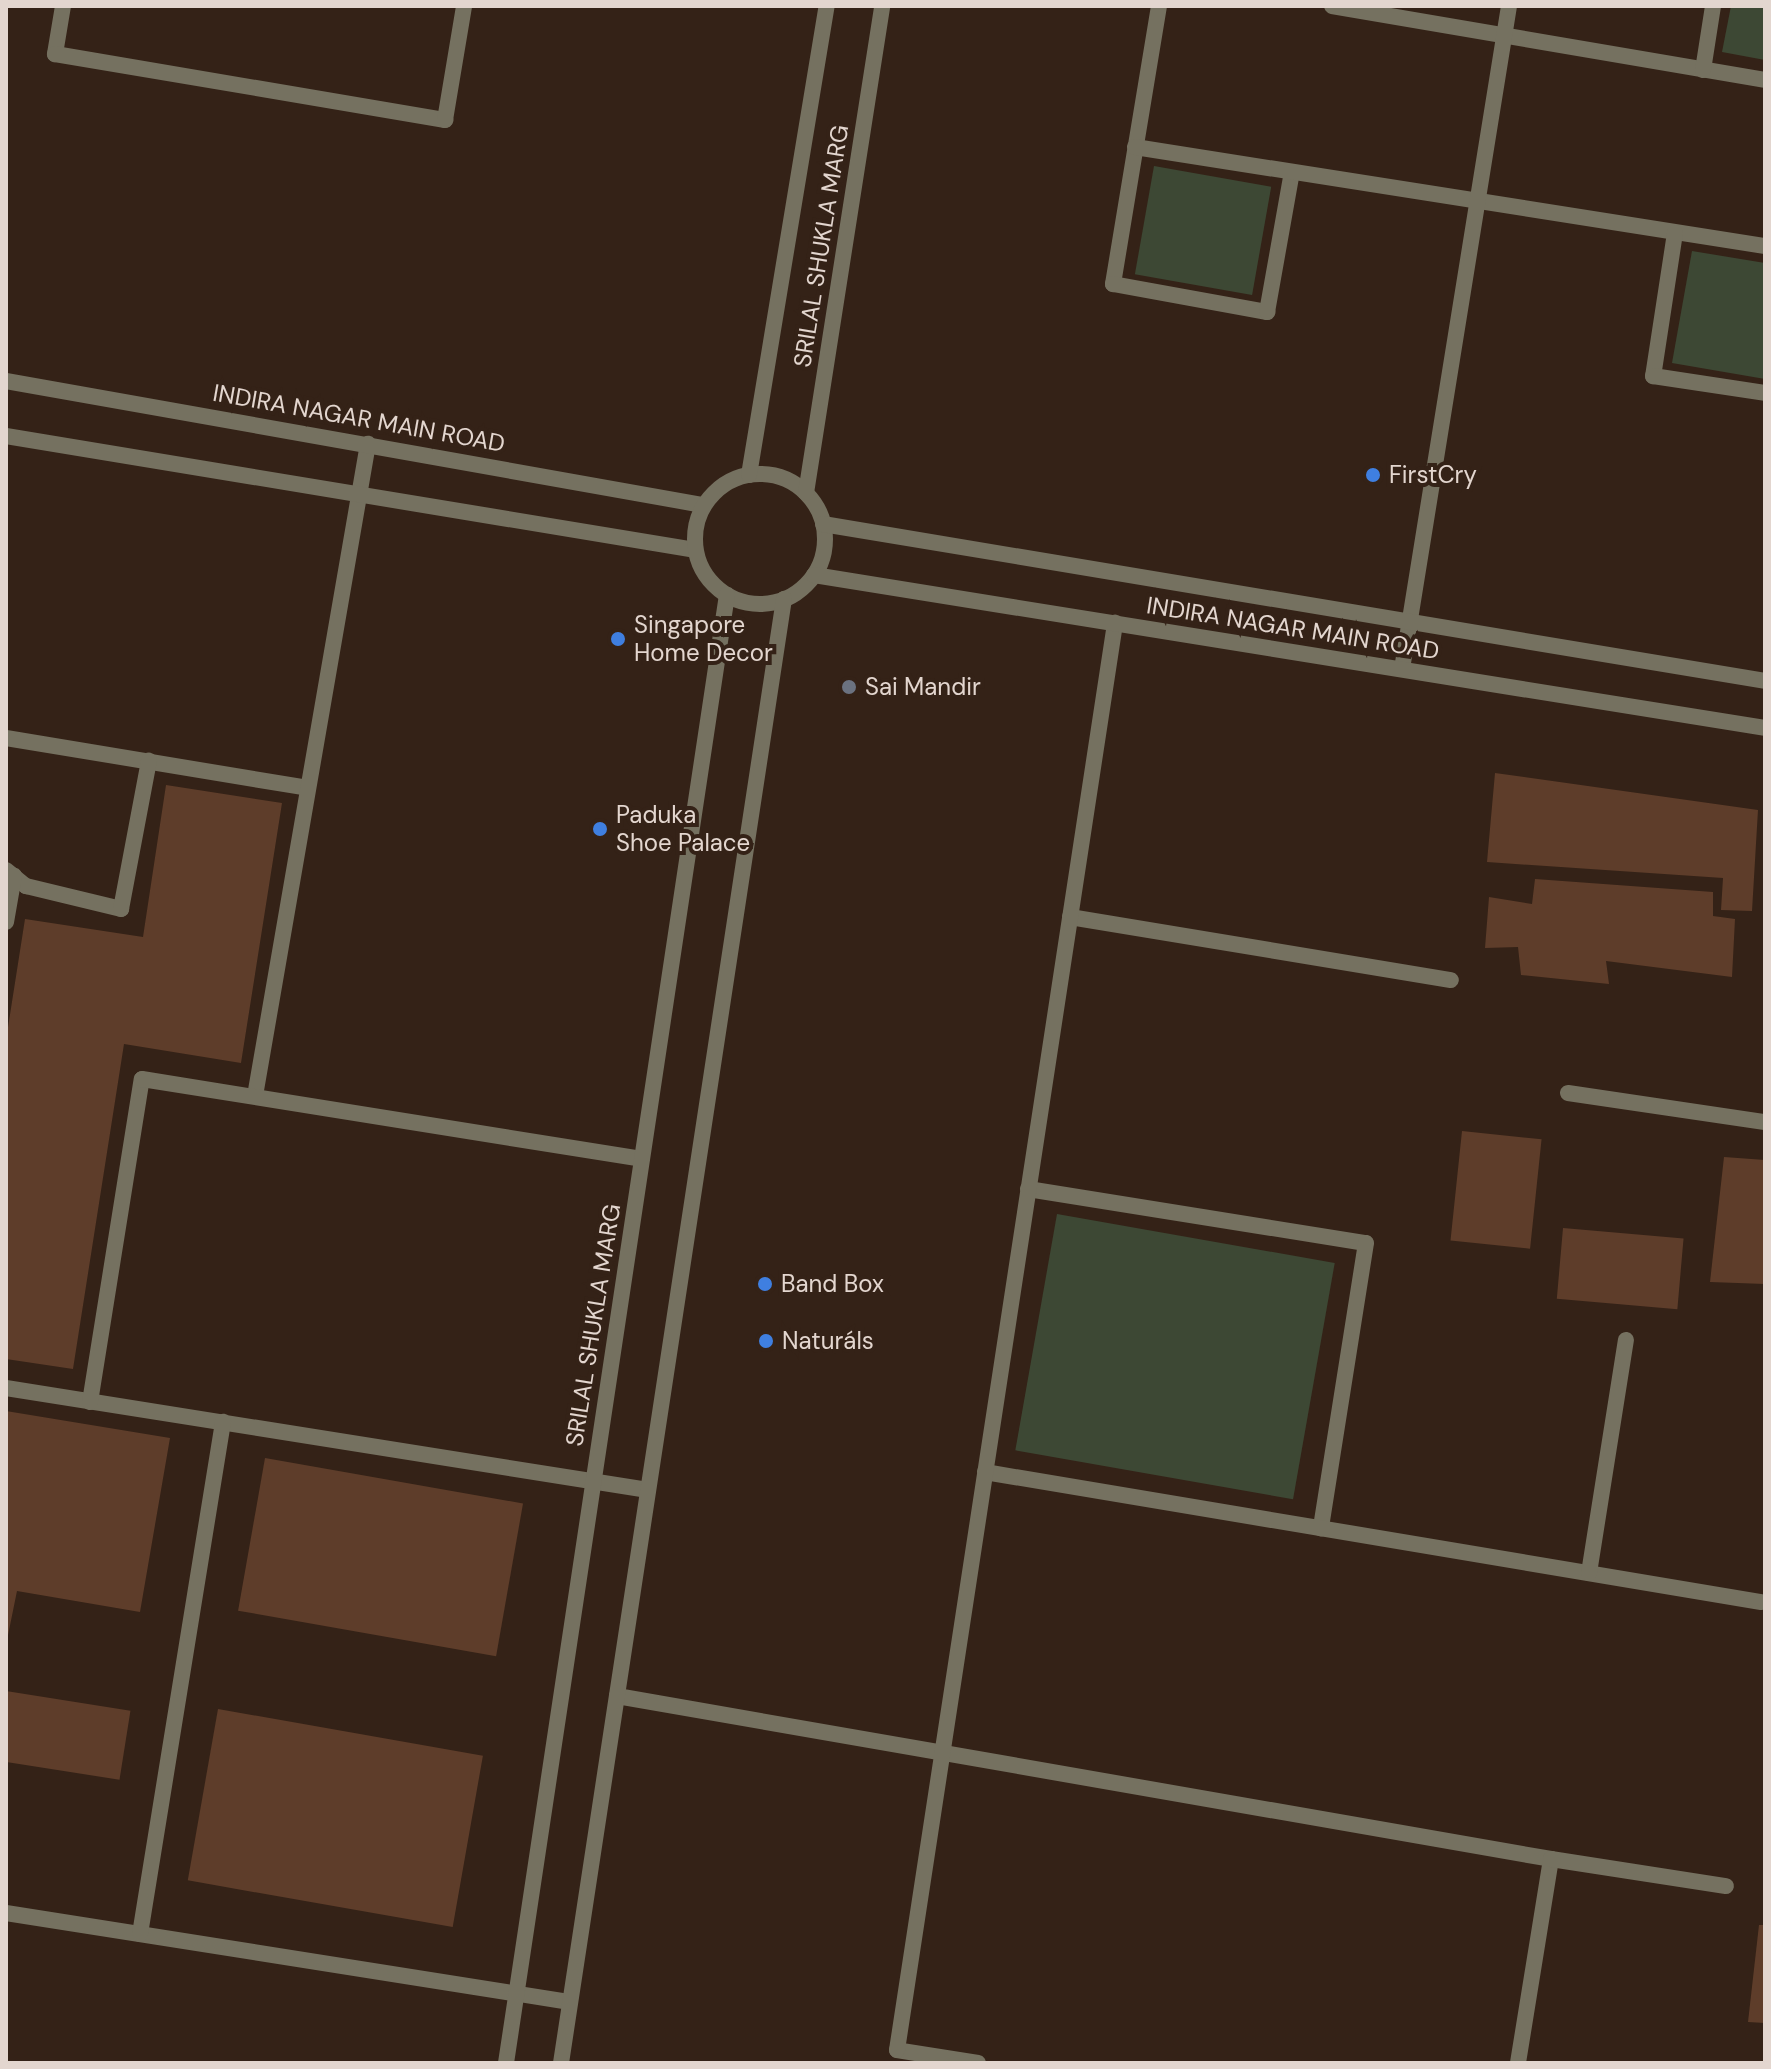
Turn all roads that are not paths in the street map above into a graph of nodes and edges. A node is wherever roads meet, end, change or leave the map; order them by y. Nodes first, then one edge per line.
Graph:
1 (63, 6) edge
2 (464, 6) edge
3 (827, 6) edge
4 (882, 6) edge
5 (1159, 6) edge
6 (1332, 6) edge
7 (1509, 6) edge
8 (1713, 6) edge
9 (1504, 37) junction
10 (1703, 70) junction
11 (1765, 80) edge
12 (1135, 147) junction
13 (1292, 172) junction
14 (1477, 201) junction
15 (1675, 233) junction
16 (1765, 246) edge
17 (6, 381) edge
18 (1765, 393) edge
19 (6, 436) edge
20 (368, 444) junction
21 (749, 475) junction
22 (806, 493) junction
23 (359, 495) junction
24 (703, 505) junction
25 (823, 524) junction
26 (695, 550) junction
27 (814, 575) junction
28 (727, 595) junction
29 (784, 599) junction
30 (1410, 622) junction
31 (1115, 623) junction
32 (1402, 669) junction
33 (1765, 681) edge
34 (1765, 728) edge
35 (6, 738) edge
36 (149, 761) junction
37 (308, 788) junction
38 (10, 873) edge
39 (1070, 917) junction
40 (6, 922) edge
41 (1451, 980) dead end
42 (1568, 1093) dead end
43 (255, 1096) junction
44 (1765, 1122) edge
45 (642, 1159) junction
46 (1028, 1189) junction
47 (1626, 1340) dead end
48 (6, 1388) edge
49 (90, 1402) junction
50 (223, 1422) junction
51 (985, 1472) junction
52 (594, 1481) junction
53 (648, 1490) junction
54 (1321, 1528) junction
55 (1589, 1573) junction
56 (1761, 1602) dead end
57 (617, 1696) junction
58 (942, 1753) junction
59 (1551, 1859) junction
60 (1726, 1886) dead end
61 (6, 1913) edge
62 (140, 1934) junction
63 (517, 1994) junction
64 (570, 2002) junction
65 (506, 2063) edge
66 (561, 2063) edge
67 (978, 2063) edge
68 (1518, 2063) edge

1 - 2 street
3 - 21 street, SRILAL SHUKLA MARG
4 - 22 street, SRILAL SHUKLA MARG
5 - 12 street
6 - 9 street
7 - 9 street
8 - 10 street
9 - 10 street
9 - 14 street
10 - 11 street
12 - 13 street
12 - 13 street
13 - 14 street
14 - 15 street
14 - 30 street
15 - 16 street
15 - 18 street
17 - 20 street, INDIRA NAGAR MAIN ROAD
19 - 23 street
20 - 23 street
20 - 24 street, INDIRA NAGAR MAIN ROAD
21 - 22 street
21 - 24 street
22 - 25 street
23 - 26 street
23 - 37 street
24 - 26 street
25 - 27 street
25 - 30 street, INDIRA NAGAR MAIN ROAD
26 - 28 street
27 - 29 street
27 - 31 street, INDIRA NAGAR MAIN ROAD
28 - 29 street
28 - 45 street, SRILAL SHUKLA MARG
29 - 53 street
30 - 32 street
30 - 33 street, INDIRA NAGAR MAIN ROAD
31 - 32 street, INDIRA NAGAR MAIN ROAD
31 - 39 street
32 - 34 street, INDIRA NAGAR MAIN ROAD
35 - 36 street
36 - 37 street
36 - 38 street
37 - 43 street
38 - 40 street
39 - 41 street
39 - 46 street
42 - 44 street
43 - 45 street
43 - 49 street
45 - 52 street, SRILAL SHUKLA MARG
46 - 51 street
46 - 54 street
47 - 55 street
48 - 49 street
49 - 50 street
50 - 52 street
50 - 62 street
51 - 54 street
51 - 58 street
52 - 53 street
52 - 63 street, SRILAL SHUKLA MARG
53 - 57 street
54 - 55 street
55 - 56 street
57 - 58 street
57 - 64 street
58 - 59 street
58 - 67 street
59 - 60 street
59 - 68 street
61 - 62 street
62 - 63 street
63 - 64 street
63 - 65 street, SRILAL SHUKLA MARG
64 - 66 street

